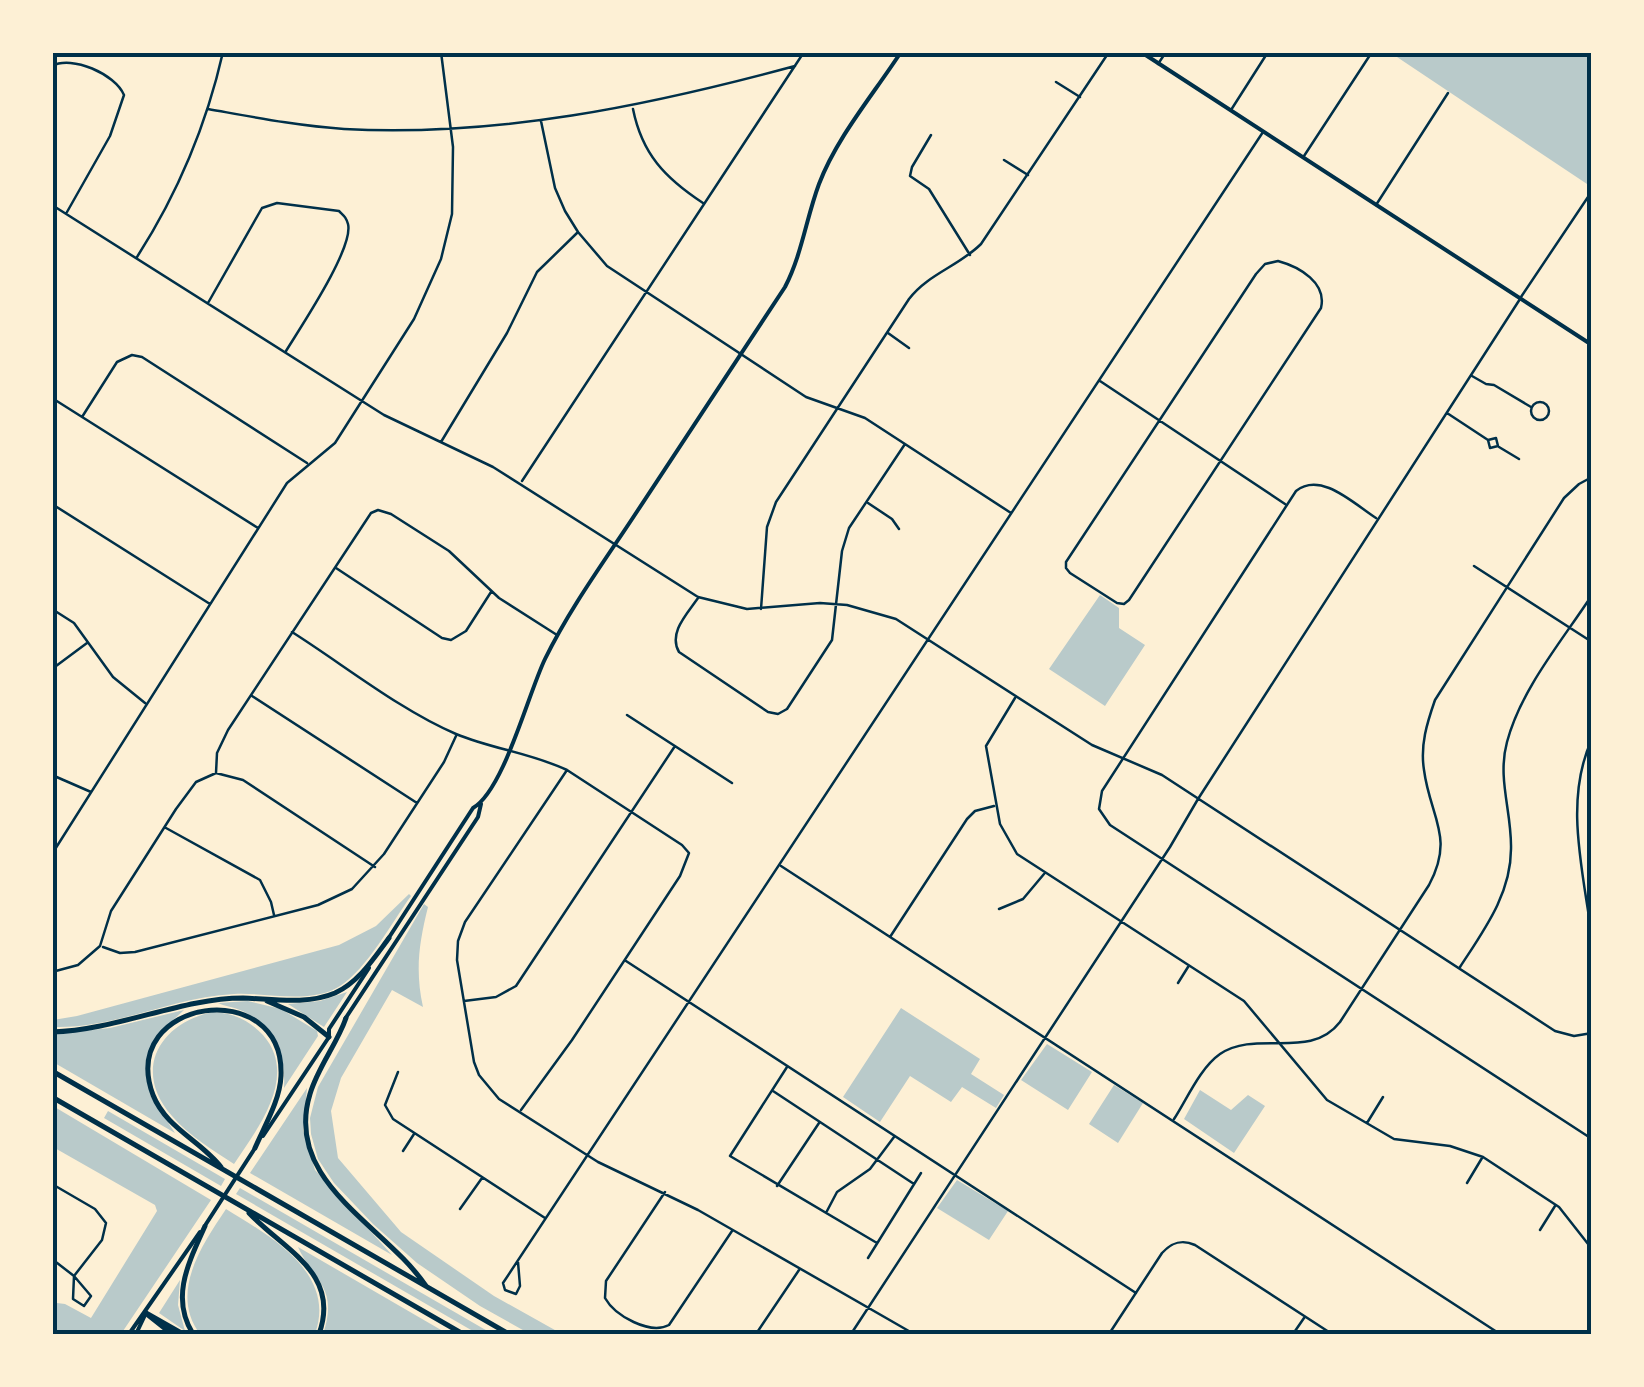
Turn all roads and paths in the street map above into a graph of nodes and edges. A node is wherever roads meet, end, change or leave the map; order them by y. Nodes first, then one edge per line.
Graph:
1 (223, 52) edge
2 (441, 52) edge
3 (804, 52) edge
4 (901, 52) edge
5 (1109, 52) edge
6 (1141, 52) edge
7 (1166, 52) edge
8 (1268, 52) edge
9 (1372, 52) edge
10 (1158, 64) junction
11 (52, 66) edge
12 (795, 66) junction
13 (1056, 82) dead end
14 (1448, 93) dead end
15 (1080, 98) junction
16 (632, 107) junction
17 (208, 109) junction
18 (1230, 111) junction
19 (540, 121) junction
20 (451, 128) junction
21 (1263, 132) junction
22 (932, 135) dead end
23 (1303, 158) junction
24 (1004, 160) dead end
25 (1028, 175) junction
26 (1592, 190) edge
27 (704, 204) junction
28 (1376, 204) junction
29 (52, 205) edge
30 (66, 214) junction
31 (578, 232) junction
32 (970, 255) junction
33 (137, 258) junction
34 (645, 293) junction
35 (1521, 298) junction
36 (208, 303) junction
37 (886, 332) junction
38 (1592, 345) edge
39 (130, 347) dead end
40 (909, 348) dead end
41 (285, 352) junction
42 (132, 355) junction
43 (740, 355) junction
44 (1471, 376) junction
45 (1099, 380) junction
46 (52, 398) edge
47 (362, 400) junction
48 (1530, 407) dead end
49 (836, 409) junction
50 (1447, 413) junction
51 (82, 417) junction
52 (1159, 420) junction
53 (441, 442) junction
54 (904, 444) junction
55 (1519, 460) dead end
56 (1220, 461) junction
57 (310, 464) junction
58 (1592, 478) edge
59 (520, 484) junction
60 (866, 502) junction
61 (52, 504) edge
62 (1287, 505) junction
63 (1011, 513) junction
64 (1378, 520) junction
65 (258, 528) junction
66 (899, 529) dead end
67 (615, 546) junction
68 (1474, 566) dead end
69 (334, 567) junction
70 (1507, 587) junction
71 (491, 592) junction
72 (1592, 595) edge
73 (698, 597) junction
74 (210, 604) junction
75 (838, 604) junction
76 (52, 608) edge
77 (761, 610) junction
78 (1570, 628) junction
79 (292, 632) junction
80 (557, 635) junction
81 (928, 640) junction
82 (88, 642) junction
83 (1592, 642) edge
84 (52, 669) edge
85 (251, 695) junction
86 (1016, 696) junction
87 (146, 704) junction
88 (628, 715) dead end
89 (457, 734) junction
90 (1592, 739) edge
91 (675, 746) junction
92 (510, 750) junction
93 (1123, 758) junction
94 (566, 770) junction
95 (216, 773) junction
96 (52, 775) edge
97 (732, 783) dead end
98 (91, 792) junction
99 (1198, 798) junction
100 (417, 803) junction
101 (481, 804) junction
102 (996, 806) junction
103 (631, 812) junction
104 (164, 828) junction
105 (52, 854) edge
106 (1162, 860) junction
107 (780, 865) junction
108 (376, 867) junction
109 (1045, 873) junction
110 (999, 908) dead end
111 (274, 916) junction
112 (1122, 921) junction
113 (1400, 930) junction
114 (389, 938) junction
115 (890, 938) junction
116 (1592, 938) edge
117 (100, 946) junction
118 (625, 960) junction
119 (1190, 964) junction
120 (1459, 968) junction
121 (52, 972) edge
122 (1178, 983) dead end
123 (1361, 990) junction
124 (263, 999) junction
125 (464, 1001) junction
126 (689, 1002) junction
127 (346, 1018) junction
128 (52, 1032) edge
129 (1592, 1033) edge
130 (329, 1036) junction
131 (1045, 1039) junction
132 (1280, 1044) junction
133 (788, 1066) junction
134 (52, 1071) edge
135 (398, 1072) dead end
136 (772, 1090) junction
137 (52, 1097) edge
138 (1383, 1098) dead end
139 (520, 1112) junction
140 (1173, 1120) junction
141 (820, 1122) junction
142 (1366, 1124) junction
143 (414, 1133) junction
144 (895, 1136) junction
145 (1592, 1139) edge
146 (256, 1148) junction
147 (403, 1151) dead end
148 (588, 1155) junction
149 (1483, 1157) junction
150 (878, 1160) junction
151 (223, 1170) junction
152 (921, 1173) dead end
153 (956, 1175) junction
154 (482, 1177) junction
155 (1467, 1183) dead end
156 (52, 1184) edge
157 (914, 1184) junction
158 (778, 1186) junction
159 (664, 1192) junction
160 (1556, 1205) junction
161 (243, 1207) junction
162 (460, 1209) dead end
163 (826, 1213) junction
164 (546, 1219) junction
165 (205, 1226) junction
166 (733, 1230) junction
167 (1540, 1230) dead end
168 (877, 1243) junction
169 (1592, 1248) edge
170 (868, 1258) dead end
171 (54, 1260) edge
172 (518, 1262) junction
173 (52, 1268) edge
174 (800, 1268) junction
175 (74, 1276) junction
176 (428, 1288) junction
177 (1136, 1293) junction
178 (868, 1308) junction
179 (146, 1313) junction
180 (1305, 1317) junction
181 (128, 1334) edge
182 (136, 1334) edge
183 (172, 1334) edge
184 (184, 1334) edge
185 (193, 1334) edge
186 (319, 1334) edge
187 (463, 1334) edge
188 (509, 1334) edge
189 (756, 1334) edge
190 (851, 1334) edge
191 (914, 1334) edge
192 (1110, 1334) edge
193 (1293, 1334) edge
194 (1332, 1334) edge
195 (1500, 1334) edge

1 - 17 street
2 - 20 street
3 - 12 street
4 - 43 main road
5 - 15 street
6 - 10 main road
7 - 10 street
8 - 18 street
9 - 23 street
10 - 18 main road
11 - 30 street
12 - 16 street
12 - 27 street
13 - 15 street
14 - 28 street
15 - 25 street
16 - 19 street
16 - 27 street
17 - 20 street
17 - 33 street
18 - 21 main road
19 - 20 street
19 - 31 street
20 - 47 street
21 - 23 main road
21 - 45 street
22 - 32 street
23 - 28 main road
24 - 25 street
25 - 32 street
26 - 35 street
27 - 34 street
28 - 35 main road
29 - 30 street
30 - 33 street
31 - 34 street
31 - 53 street
32 - 37 street
33 - 36 street
34 - 43 street
34 - 59 street
35 - 38 main road
35 - 44 street
36 - 41 street
36 - 41 street
37 - 40 street
37 - 49 street
39 - 42 street
41 - 47 street
42 - 51 street
42 - 57 street
43 - 49 street
43 - 67 main road
44 - 48 street
44 - 50 street
45 - 52 street
45 - 63 street
46 - 51 street
47 - 53 street
47 - 57 street
49 - 54 street
49 - 77 street
50 - 55 street
50 - 64 street
51 - 65 street
52 - 56 street
52 - 56 street
52 - 56 street
53 - 59 street
54 - 60 street
54 - 63 street
56 - 62 street
57 - 65 street
58 - 70 street
59 - 67 street
60 - 66 street
60 - 75 street
61 - 74 street
62 - 64 street
62 - 93 street
63 - 81 street
64 - 99 street
65 - 74 street
67 - 73 street
67 - 80 main road
68 - 70 street
69 - 71 street
69 - 71 street
69 - 79 street
70 - 78 street
70 - 113 street
71 - 80 street
72 - 78 street
73 - 75 street
73 - 77 street
74 - 87 street
75 - 77 street
75 - 81 street
76 - 82 street
78 - 83 street
78 - 120 street
79 - 85 street
79 - 89 street
80 - 92 main road
81 - 86 street
81 - 107 street
82 - 84 street
82 - 87 street
85 - 95 street
85 - 100 street
86 - 93 street
86 - 102 street
87 - 98 street
88 - 91 street
89 - 92 street
89 - 100 street
90 - 116 street
91 - 97 street
91 - 103 street
92 - 94 street
92 - 101 main road
93 - 99 street
93 - 106 street
94 - 103 street
94 - 125 street
95 - 104 street
95 - 108 street
96 - 98 street
98 - 105 street
99 - 106 street
99 - 113 street
100 - 108 street
101 - 114 main road
101 - 127 main road
102 - 109 street
102 - 115 street
103 - 118 street
103 - 125 street
104 - 111 street
104 - 117 street
106 - 112 street
106 - 123 street
107 - 115 street
107 - 126 street
108 - 111 street
109 - 110 street
109 - 112 street
111 - 117 street
112 - 119 street
112 - 131 street
113 - 120 street
113 - 123 street
114 - 124 highway
114 - 130 main road
115 - 131 street
117 - 121 street
118 - 126 street
118 - 139 street
119 - 122 street
119 - 132 street
120 - 129 street
123 - 132 street
123 - 145 street
124 - 128 highway
124 - 130 highway
125 - 139 street
126 - 133 street
126 - 148 street
127 - 130 main road
127 - 176 highway
130 - 146 main road
131 - 140 street
131 - 153 street
132 - 140 street
132 - 142 street
133 - 136 street
133 - 144 street
134 - 151 highway
135 - 143 street
136 - 141 street
136 - 158 street
137 - 161 highway
138 - 142 street
139 - 148 street
140 - 195 street
141 - 150 street
141 - 158 street
142 - 149 street
143 - 147 street
143 - 154 street
144 - 150 street
144 - 153 street
146 - 151 highway
146 - 165 main road
148 - 159 street
148 - 164 street
149 - 155 street
149 - 160 street
150 - 157 street
150 - 163 street
151 - 176 highway
152 - 157 street
153 - 177 street
153 - 178 street
154 - 162 street
154 - 164 street
156 - 175 street
157 - 168 street
158 - 163 street
159 - 166 street
159 - 166 street
160 - 167 street
160 - 169 street
161 - 186 highway
161 - 187 highway
163 - 168 street
164 - 172 street
165 - 179 main road
165 - 185 highway
166 - 174 street
168 - 170 street
171 - 173 street
171 - 175 street
172 - 172 street
174 - 178 street
174 - 189 street
175 - 175 street
176 - 188 highway
177 - 180 street
177 - 192 street
178 - 190 street
178 - 191 street
179 - 181 main road
179 - 182 main road
179 - 183 highway
179 - 184 highway
180 - 193 street
180 - 194 street

